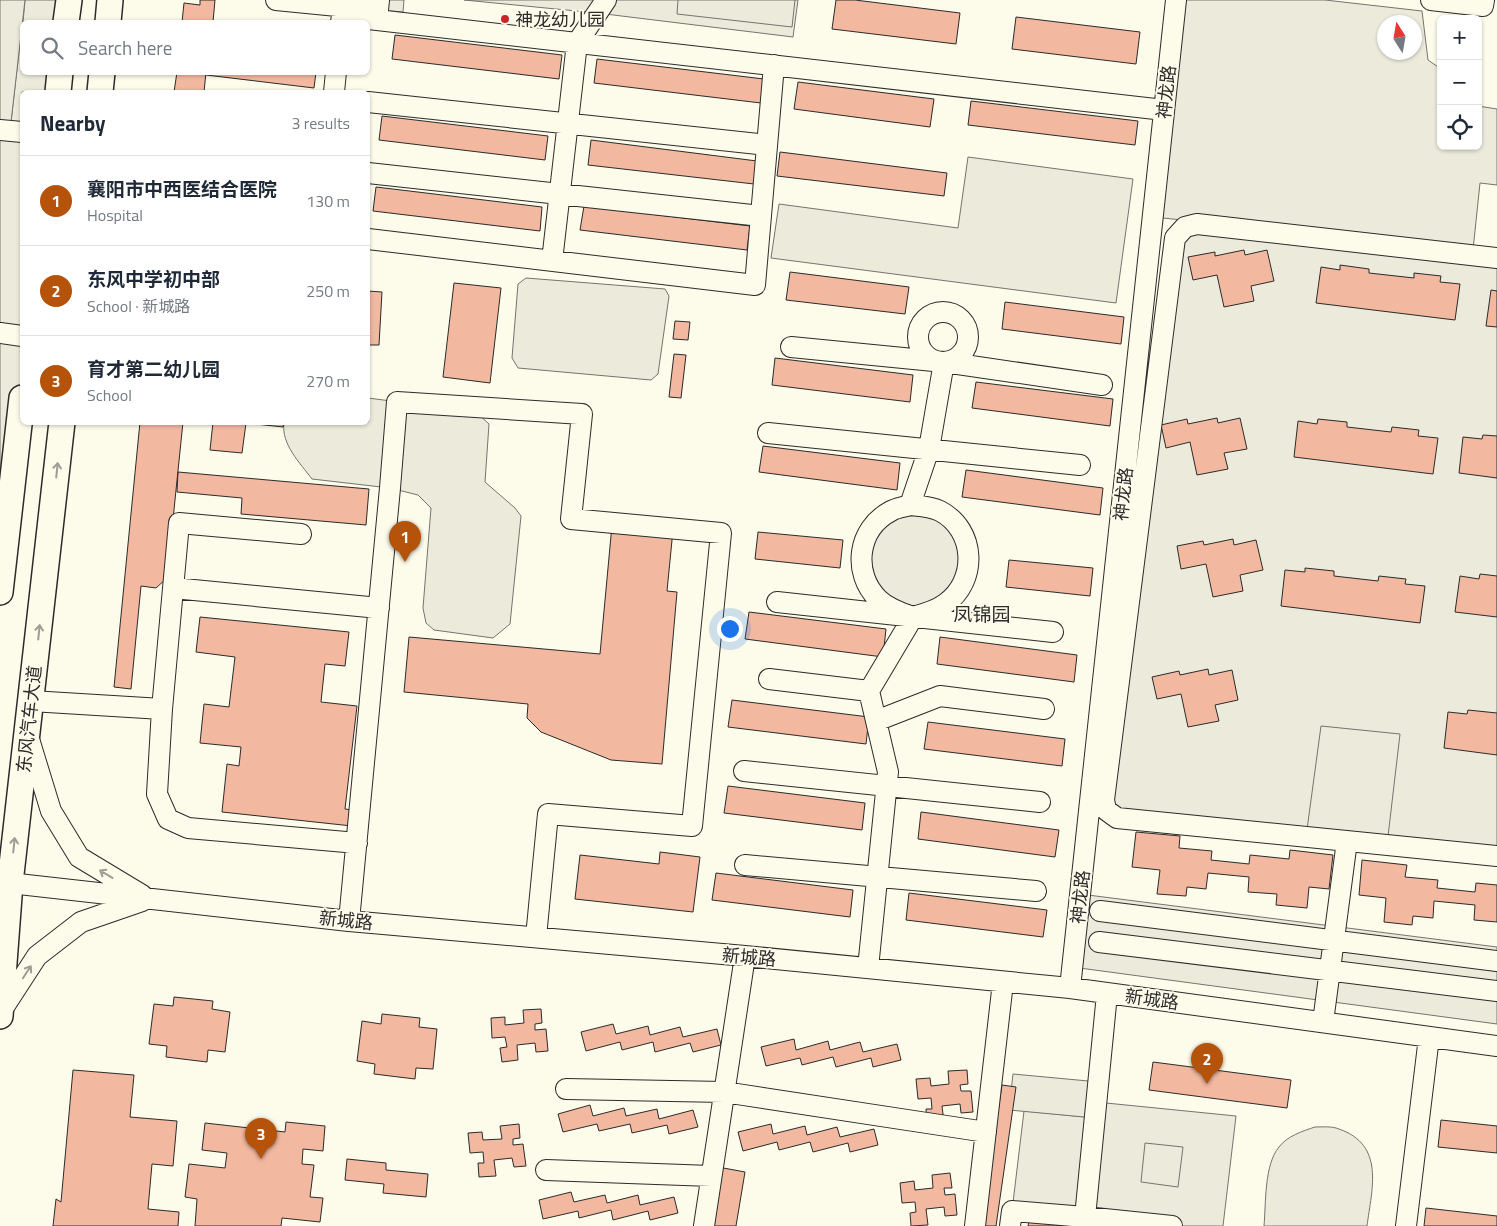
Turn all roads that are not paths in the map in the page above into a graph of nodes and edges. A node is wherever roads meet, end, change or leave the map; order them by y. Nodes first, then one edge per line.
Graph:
1 (69, 0) edge
2 (110, 0) edge
3 (276, 0) edge
4 (379, 0) edge
5 (606, 0) edge
6 (1176, 0) edge
7 (1430, 0) edge
8 (1484, 0) edge
9 (66, 20) edge
10 (108, 20) edge
11 (341, 20) edge
12 (577, 43) junction
13 (774, 65) junction
14 (60, 75) edge
15 (102, 75) edge
16 (336, 75) edge
17 (58, 90) edge
18 (100, 90) edge
19 (334, 90) edge
20 (370, 102) edge
21 (1164, 110) junction
22 (568, 123) junction
23 (0, 130) edge
24 (20, 132) edge
25 (767, 145) junction
26 (370, 173) edge
27 (559, 194) junction
28 (761, 216) junction
29 (370, 239) edge
30 (1497, 258) edge
31 (552, 260) junction
32 (0, 333) edge
33 (20, 336) edge
34 (791, 346) dead end
35 (944, 362) junction
36 (1102, 385) dead end
37 (20, 416) edge
38 (62, 425) edge
39 (768, 432) dead end
40 (928, 449) junction
41 (1080, 465) dead end
42 (910, 506) junction
43 (301, 534) dead end
44 (173, 588) junction
45 (0, 592) edge
46 (777, 602) dead end
47 (379, 608) junction
48 (913, 617) junction
49 (1053, 632) dead end
50 (769, 679) dead end
51 (868, 691) junction
52 (31, 701) junction
53 (162, 709) junction
54 (1044, 709) dead end
55 (876, 721) junction
56 (27, 733) junction
57 (744, 771) dead end
58 (887, 786) junction
59 (1040, 802) dead end
60 (1347, 841) junction
61 (357, 842) junction
62 (1497, 856) edge
63 (745, 866) dead end
64 (877, 876) junction
65 (5, 883) edge
66 (1036, 892) dead end
67 (148, 899) junction
68 (1100, 911) dead end
69 (349, 921) junction
70 (536, 937) junction
71 (1334, 940) junction
72 (1099, 942) dead end
73 (745, 956) junction
74 (1497, 961) edge
75 (868, 968) junction
76 (1330, 970) junction
77 (1003, 982) junction
78 (1070, 988) junction
79 (1497, 991) edge
80 (1107, 994) junction
81 (0, 1014) edge
82 (1323, 1022) junction
83 (1429, 1036) junction
84 (1497, 1046) edge
85 (566, 1089) dead end
86 (724, 1092) junction
87 (986, 1132) junction
88 (546, 1170) dead end
89 (711, 1176) junction
90 (1085, 1216) junction
91 (704, 1226) edge
92 (975, 1226) edge
93 (1010, 1226) edge
94 (1172, 1226) edge
95 (1406, 1226) edge

1 - 9 main road
2 - 10 main road
3 - 4 street
5 - 12 street
6 - 21 street, 神龙路
7 - 8 street
11 - 12 street
12 - 13 street
12 - 22 street
13 - 21 street
13 - 25 street
14 - 17 main road
15 - 18 main road
16 - 19 street
20 - 22 street
21 - 78 street, 神龙路
22 - 25 street
22 - 27 street
23 - 24 street
25 - 28 street
26 - 27 street
27 - 28 street
27 - 31 street
28 - 31 street
29 - 31 street
30 - 60 street
32 - 33 street
34 - 35 street
35 - 36 street
35 - 40 street
37 - 45 main road
52 -> 38 main road, 东风汽车大道
39 - 40 street
40 - 41 street
40 - 42 street
42 - 48 street
42 - 48 street
43 - 44 street
44 - 47 street
44 - 53 street
46 - 48 street
47 - 61 street
47 - 70 street
48 - 49 street
48 - 51 street
50 - 51 street
51 - 55 street
52 - 53 street
52 - 56 main road, 东风汽车大道
53 - 61 street
54 - 55 street
55 - 58 street
65 -> 56 main road, 东风汽车大道
67 -> 56 street
57 - 58 street
58 - 59 street
58 - 64 street
60 - 62 street
60 - 71 street
61 - 69 street
63 - 64 street
64 - 66 street
64 - 75 street
65 - 67 street, 新城路
65 - 81 main road, 东风汽车大道
67 - 69 street, 新城路
81 -> 67 street
68 - 71 street
69 - 70 street, 新城路
70 - 73 street, 新城路
71 - 74 street
71 - 76 street
72 - 76 street
73 - 75 street, 新城路
73 - 86 street
75 - 77 street, 新城路
76 - 79 street
76 - 82 street
77 - 78 street, 新城路
77 - 87 street
78 - 80 street, 新城路
80 - 82 street, 新城路
80 - 90 street
82 - 83 street, 新城路
83 - 84 street, 新城路
83 - 95 street
85 - 86 street
86 - 87 street
86 - 89 street
87 - 92 street
88 - 89 street
89 - 91 street
90 - 93 street
90 - 94 street

